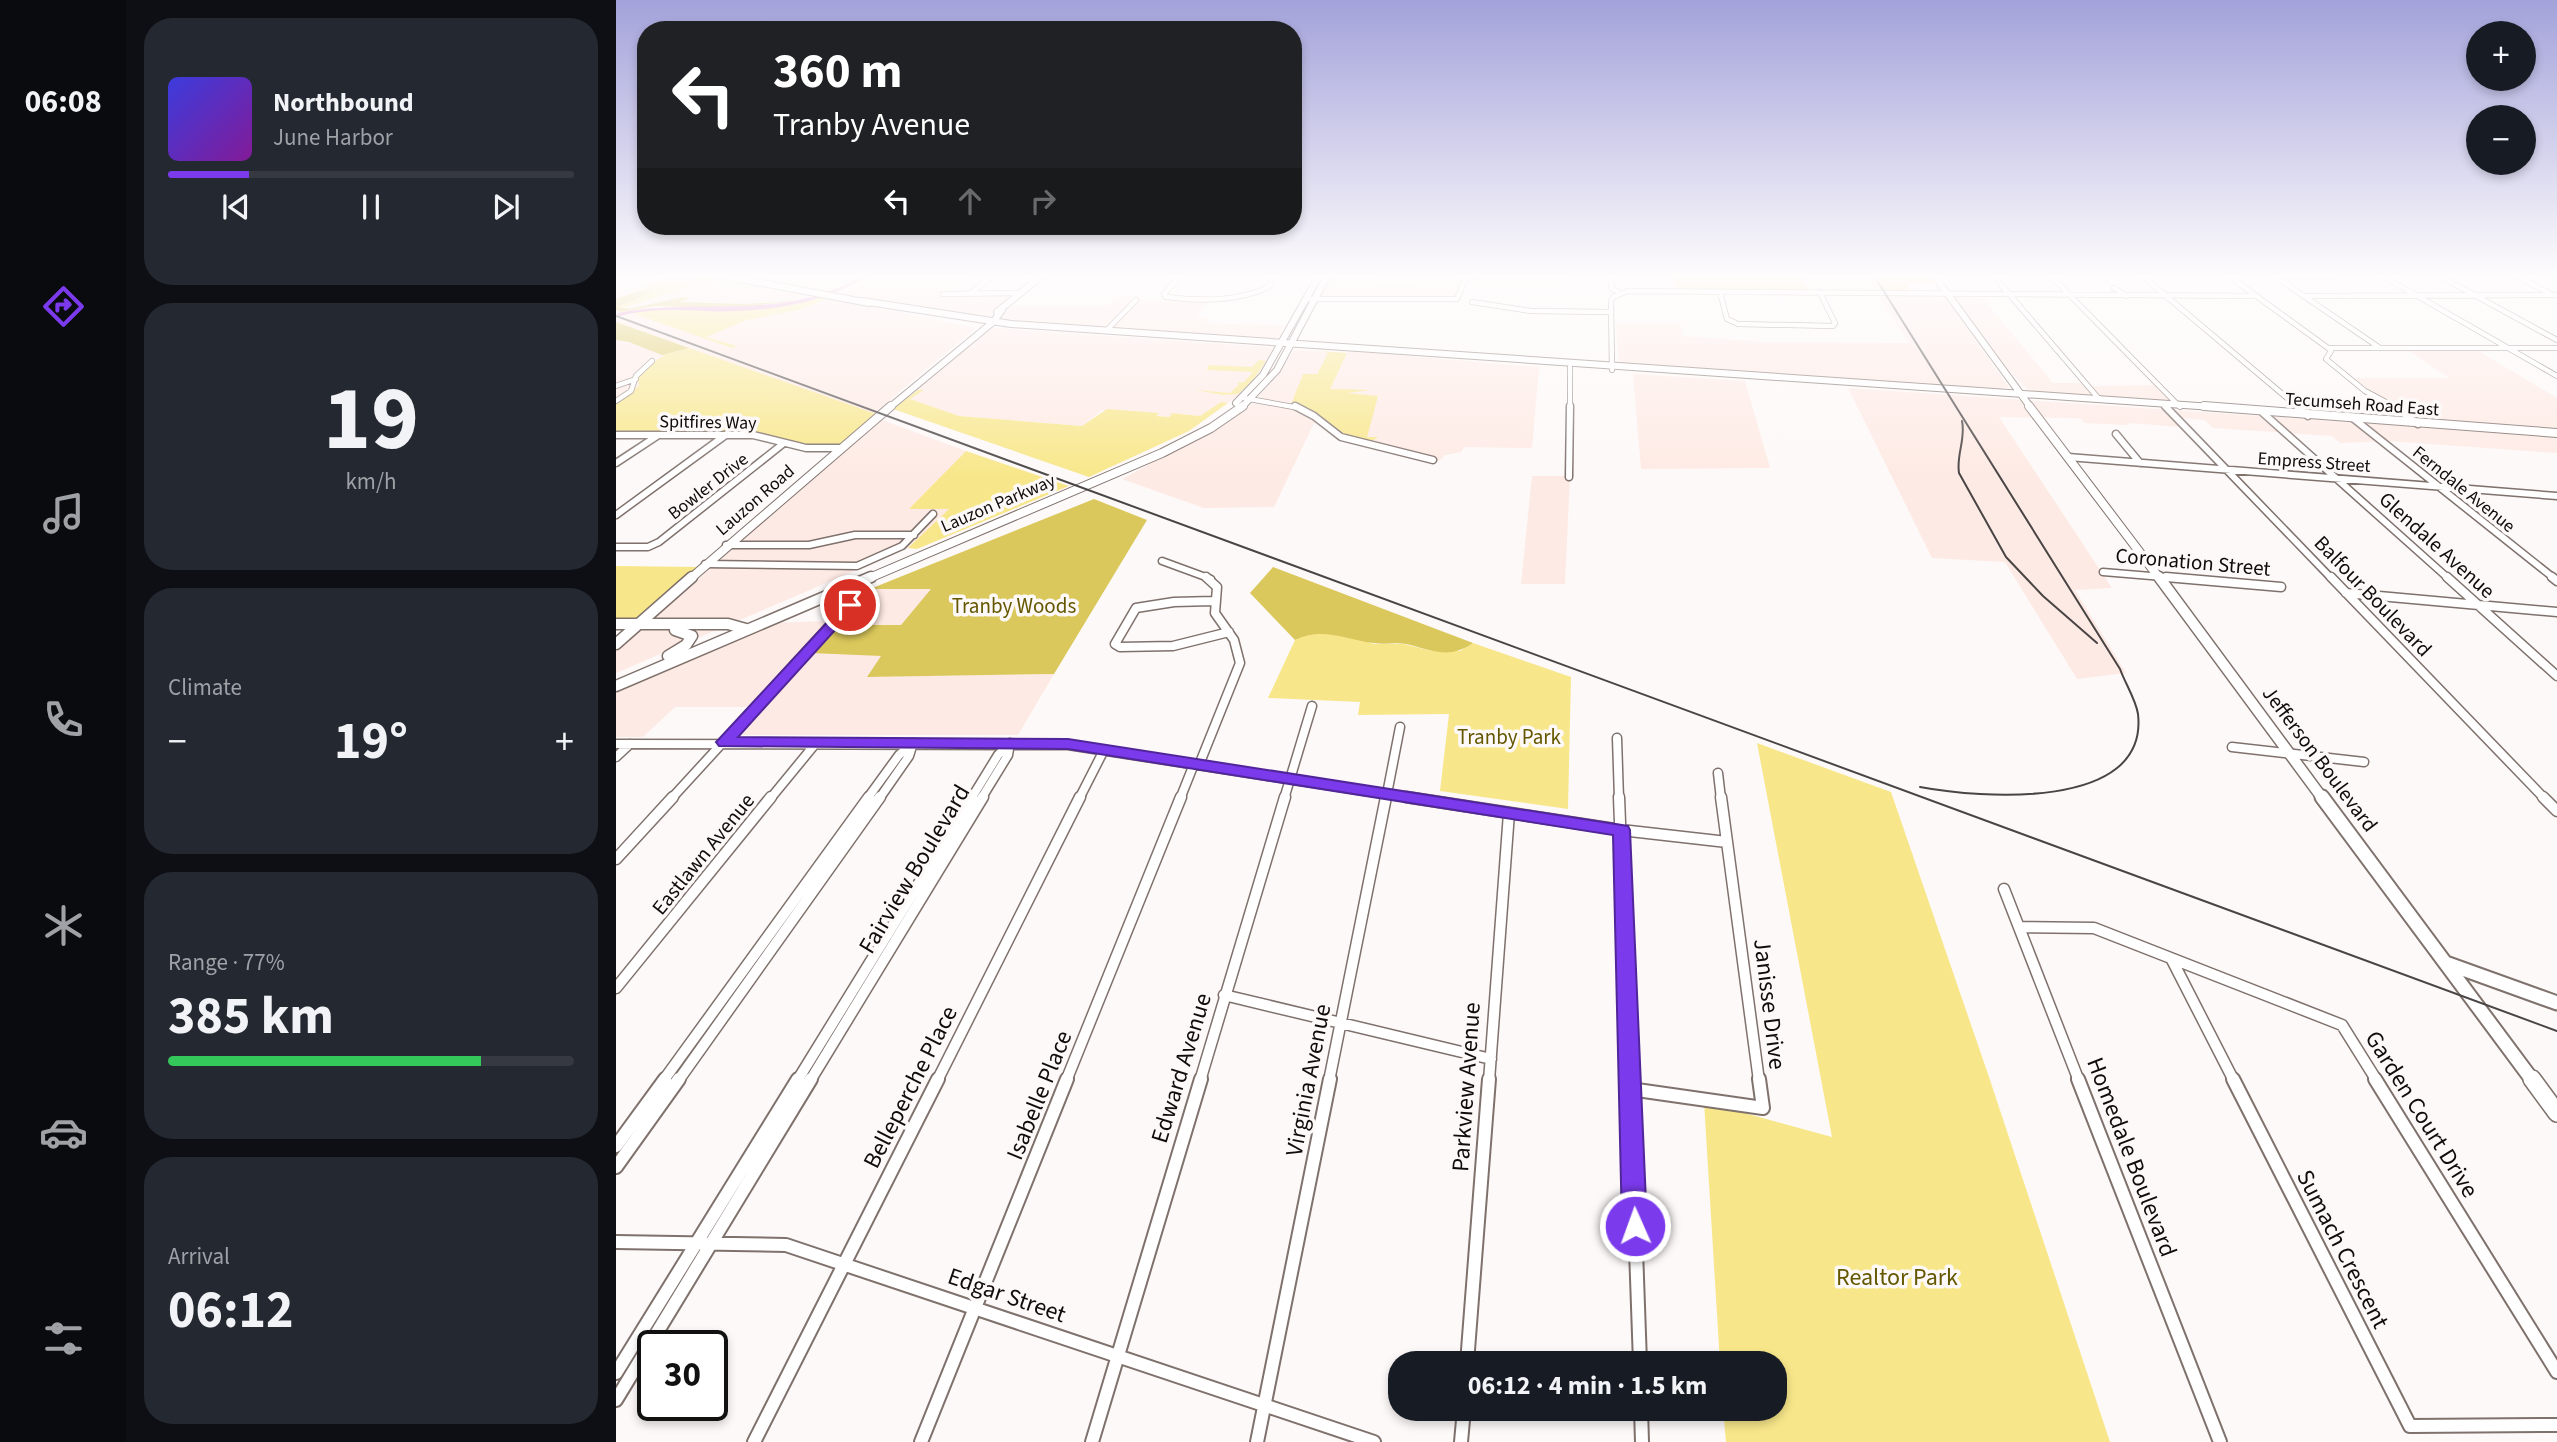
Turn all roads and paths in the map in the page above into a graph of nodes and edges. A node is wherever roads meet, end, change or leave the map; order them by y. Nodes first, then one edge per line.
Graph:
1 (965, 341) edge
2 (1232, 341) edge
3 (1238, 341) edge
4 (1287, 341) edge
5 (1287, 341) edge
6 (1612, 341) edge
7 (1982, 341) edge
8 (2050, 341) edge
9 (2115, 341) edge
10 (2220, 341) edge
11 (2320, 341) edge
12 (2370, 341) edge
13 (2495, 341) edge
14 (1285, 345) junction
15 (2329, 348) junction
16 (2380, 348) junction
17 (2505, 348) junction
18 (2557, 348) edge
19 (652, 361) dead end
20 (1570, 367) junction
21 (1613, 368) junction
22 (2557, 378) edge
23 (636, 379) junction
24 (616, 386) edge
25 (2023, 394) junction
26 (2099, 399) junction
27 (1244, 400) junction
28 (616, 401) edge
29 (2165, 406) junction
30 (2180, 407) junction
31 (2263, 413) junction
32 (2308, 416) junction
33 (2354, 419) junction
34 (2418, 424) junction
35 (2557, 433) edge
36 (659, 434) junction
37 (727, 434) junction
38 (2116, 434) dead end
39 (616, 435) edge
40 (784, 443) junction
41 (841, 448) junction
42 (2068, 457) junction
43 (1433, 460) dead end
44 (616, 463) edge
45 (2140, 463) junction
46 (2226, 469) junction
47 (1569, 477) dead end
48 (2335, 477) junction
49 (2436, 485) junction
50 (2557, 496) edge
51 (933, 514) dead end
52 (616, 515) edge
53 (914, 535) junction
54 (726, 545) junction
55 (616, 547) edge
56 (1162, 561) dead end
57 (705, 564) junction
58 (2103, 572) dead end
59 (2158, 577) junction
60 (2557, 582) edge
61 (2281, 587) dead end
62 (2346, 593) junction
63 (858, 595) dead end
64 (1213, 601) junction
65 (2478, 605) junction
66 (2557, 612) edge
67 (616, 624) edge
68 (634, 627) junction
69 (743, 627) junction
70 (616, 630) edge
71 (675, 630) junction
72 (1229, 632) junction
73 (616, 637) edge
74 (616, 644) edge
75 (665, 658) junction
76 (2557, 676) edge
77 (616, 679) edge
78 (616, 686) edge
79 (1312, 706) dead end
80 (1400, 727) dead end
81 (1618, 738) dead end
82 (724, 742) junction
83 (816, 743) junction
84 (913, 743) junction
85 (616, 744) edge
86 (630, 744) junction
87 (1010, 744) junction
88 (2232, 747) dead end
89 (1104, 750) junction
90 (2289, 754) junction
91 (616, 757) edge
92 (2364, 762) dead end
93 (1197, 764) junction
94 (1718, 773) dead end
95 (1292, 779) junction
96 (1386, 793) junction
97 (2557, 811) edge
98 (1509, 813) junction
99 (1621, 830) junction
100 (1727, 842) junction
101 (616, 859) edge
102 (830, 866) junction
103 (818, 867) junction
104 (2004, 888) dead end
105 (2020, 927) junction
106 (2172, 960) junction
107 (2446, 963) junction
108 (616, 988) edge
109 (1224, 995) junction
110 (2557, 1003) edge
111 (708, 1020) junction
112 (720, 1020) junction
113 (839, 1023) junction
114 (1341, 1024) junction
115 (1491, 1059) junction
116 (1630, 1089) junction
117 (2557, 1113) edge
118 (616, 1146) edge
119 (616, 1167) edge
120 (616, 1242) edge
121 (698, 1242) junction
122 (712, 1242) junction
123 (845, 1263) junction
124 (976, 1308) junction
125 (1468, 1351) edge
126 (1640, 1351) edge
127 (1117, 1357) junction
128 (2557, 1372) edge
129 (616, 1373) edge
130 (616, 1400) edge
131 (1264, 1405) junction
132 (1463, 1421) edge
133 (1641, 1421) edge
134 (2557, 1425) edge
135 (754, 1442) edge
136 (921, 1442) edge
137 (1092, 1442) edge
138 (1257, 1442) edge
139 (1374, 1442) edge
140 (1461, 1442) edge
141 (1642, 1442) edge
142 (2220, 1442) edge

1 - 41 main road, Lauzon Road
2 - 14 main road, Tecumseh Road East
3 - 14 main road, Tecumseh Road East
4 - 14 main road, Lauzon Parkway
5 - 14 main road, Lauzon Parkway
6 - 21 street
7 - 25 main road, Jefferson Boulevard
8 - 26 street
9 - 30 street
10 - 32 street
11 - 15 street
12 - 16 street
13 - 17 street
14 - 20 main road, Tecumseh Road East
14 - 21 main road, Tecumseh Road East
14 - 27 main road, Lauzon Parkway
15 - 16 street
15 - 34 street
16 - 17 street
17 - 18 street
17 - 22 street
19 - 23 street
20 - 21 main road, Tecumseh Road East
20 - 47 street
21 - 25 main road, Tecumseh Road East
23 - 24 street
23 - 28 street
25 - 26 main road, Tecumseh Road East
25 - 29 main road, Tecumseh Road East
25 - 42 main road, Jefferson Boulevard
26 - 29 main road, Tecumseh Road East
27 - 43 street
27 - 69 main road, Lauzon Parkway
29 - 30 main road, Tecumseh Road East
29 - 46 street, Balfour Boulevard
30 - 31 main road, Tecumseh Road East
31 - 32 main road, Tecumseh Road East
31 - 48 street, Glendale Avenue
32 - 33 main road, Tecumseh Road East
33 - 34 main road, Tecumseh Road East
33 - 49 street, Ferndale Avenue
34 - 35 main road, Tecumseh Road East
36 - 37 street, Spitfires Way
36 - 39 street, Spitfires Way
36 - 44 street
37 - 40 street, Spitfires Way
37 - 52 street
38 - 45 street
40 - 41 street, Spitfires Way
40 - 55 street, Bowler Drive
41 - 54 main road, Lauzon Road
42 - 45 street, Empress Street
42 - 59 main road, Jefferson Boulevard
45 - 46 street, Empress Street
46 - 48 street, Empress Street
46 - 62 street, Balfour Boulevard
48 - 49 street, Empress Street
48 - 65 street, Glendale Avenue
49 - 50 street, Empress Street
49 - 60 street, Ferndale Avenue
51 - 53 street
53 - 54 street
53 - 57 street
54 - 57 main road, Lauzon Road
56 - 64 street, Isabelle Place
57 - 68 main road, Lauzon Road
58 - 59 street, Coronation Street
59 - 61 street, Coronation Street
59 - 90 main road, Jefferson Boulevard
62 - 65 street
62 - 97 street, Balfour Boulevard
63 - 82 street
64 - 72 street, Isabelle Place
64 - 72 street
65 - 66 street
65 - 76 street, Glendale Avenue
67 - 68 main road
68 - 69 main road
68 - 70 main road
68 - 71 main road
68 - 73 main road, Lauzon Road
68 - 74 main road, Lauzon Road
69 - 71 main road
69 - 75 main road, Lauzon Parkway
69 - 78 main road, Lauzon Parkway
71 - 75 main road
72 - 93 street, Isabelle Place
75 - 77 main road, Lauzon Parkway
79 - 95 street, Edward Avenue
80 - 96 street, Virginia Avenue
81 - 99 street
82 - 83 street
82 - 86 street
82 - 101 street
83 - 84 street
83 - 108 street, Eastlawn Avenue
84 - 87 street
84 - 102 street
84 - 103 street
85 - 86 street
86 - 91 street
87 - 89 street
87 - 113 street, Fairview Boulevard
88 - 90 street
89 - 93 street
89 - 123 street, Belleperche Place
90 - 92 street
90 - 107 main road, Jefferson Boulevard
93 - 95 street
93 - 124 street, Isabelle Place
94 - 100 street, Janisse Drive
95 - 96 street
95 - 109 street, Edward Avenue
96 - 98 street
96 - 114 street, Virginia Avenue
98 - 99 street
98 - 115 street, Parkview Avenue
99 - 100 street
99 - 116 street
100 - 116 street, Janisse Drive
102 - 103 street
102 - 112 street
103 - 111 street
104 - 105 street, Homedale Boulevard
105 - 106 street, Garden Court Drive
105 - 142 street, Homedale Boulevard
106 - 128 street, Garden Court Drive
106 - 134 street, Sumach Crescent
107 - 110 main road
107 - 117 main road, Jefferson Boulevard
109 - 114 street
109 - 127 street, Edward Avenue
111 - 112 street
111 - 118 street
112 - 119 street
113 - 121 street, Fairview Boulevard
113 - 122 street, Fairview Boulevard
114 - 115 street
114 - 131 street, Virginia Avenue
115 - 125 street, Parkview Avenue
116 - 126 street
120 - 121 street, Edgar Street
121 - 122 street, Edgar Street
121 - 129 street, Fairview Boulevard
122 - 123 street, Edgar Street
122 - 130 street, Fairview Boulevard
123 - 124 street, Edgar Street
123 - 135 street, Belleperche Place
124 - 127 street, Edgar Street
124 - 136 street, Isabelle Place
127 - 131 street, Edgar Street
127 - 137 street, Edward Avenue
131 - 138 street, Virginia Avenue
131 - 139 street, Edgar Street
132 - 140 street
133 - 141 street

